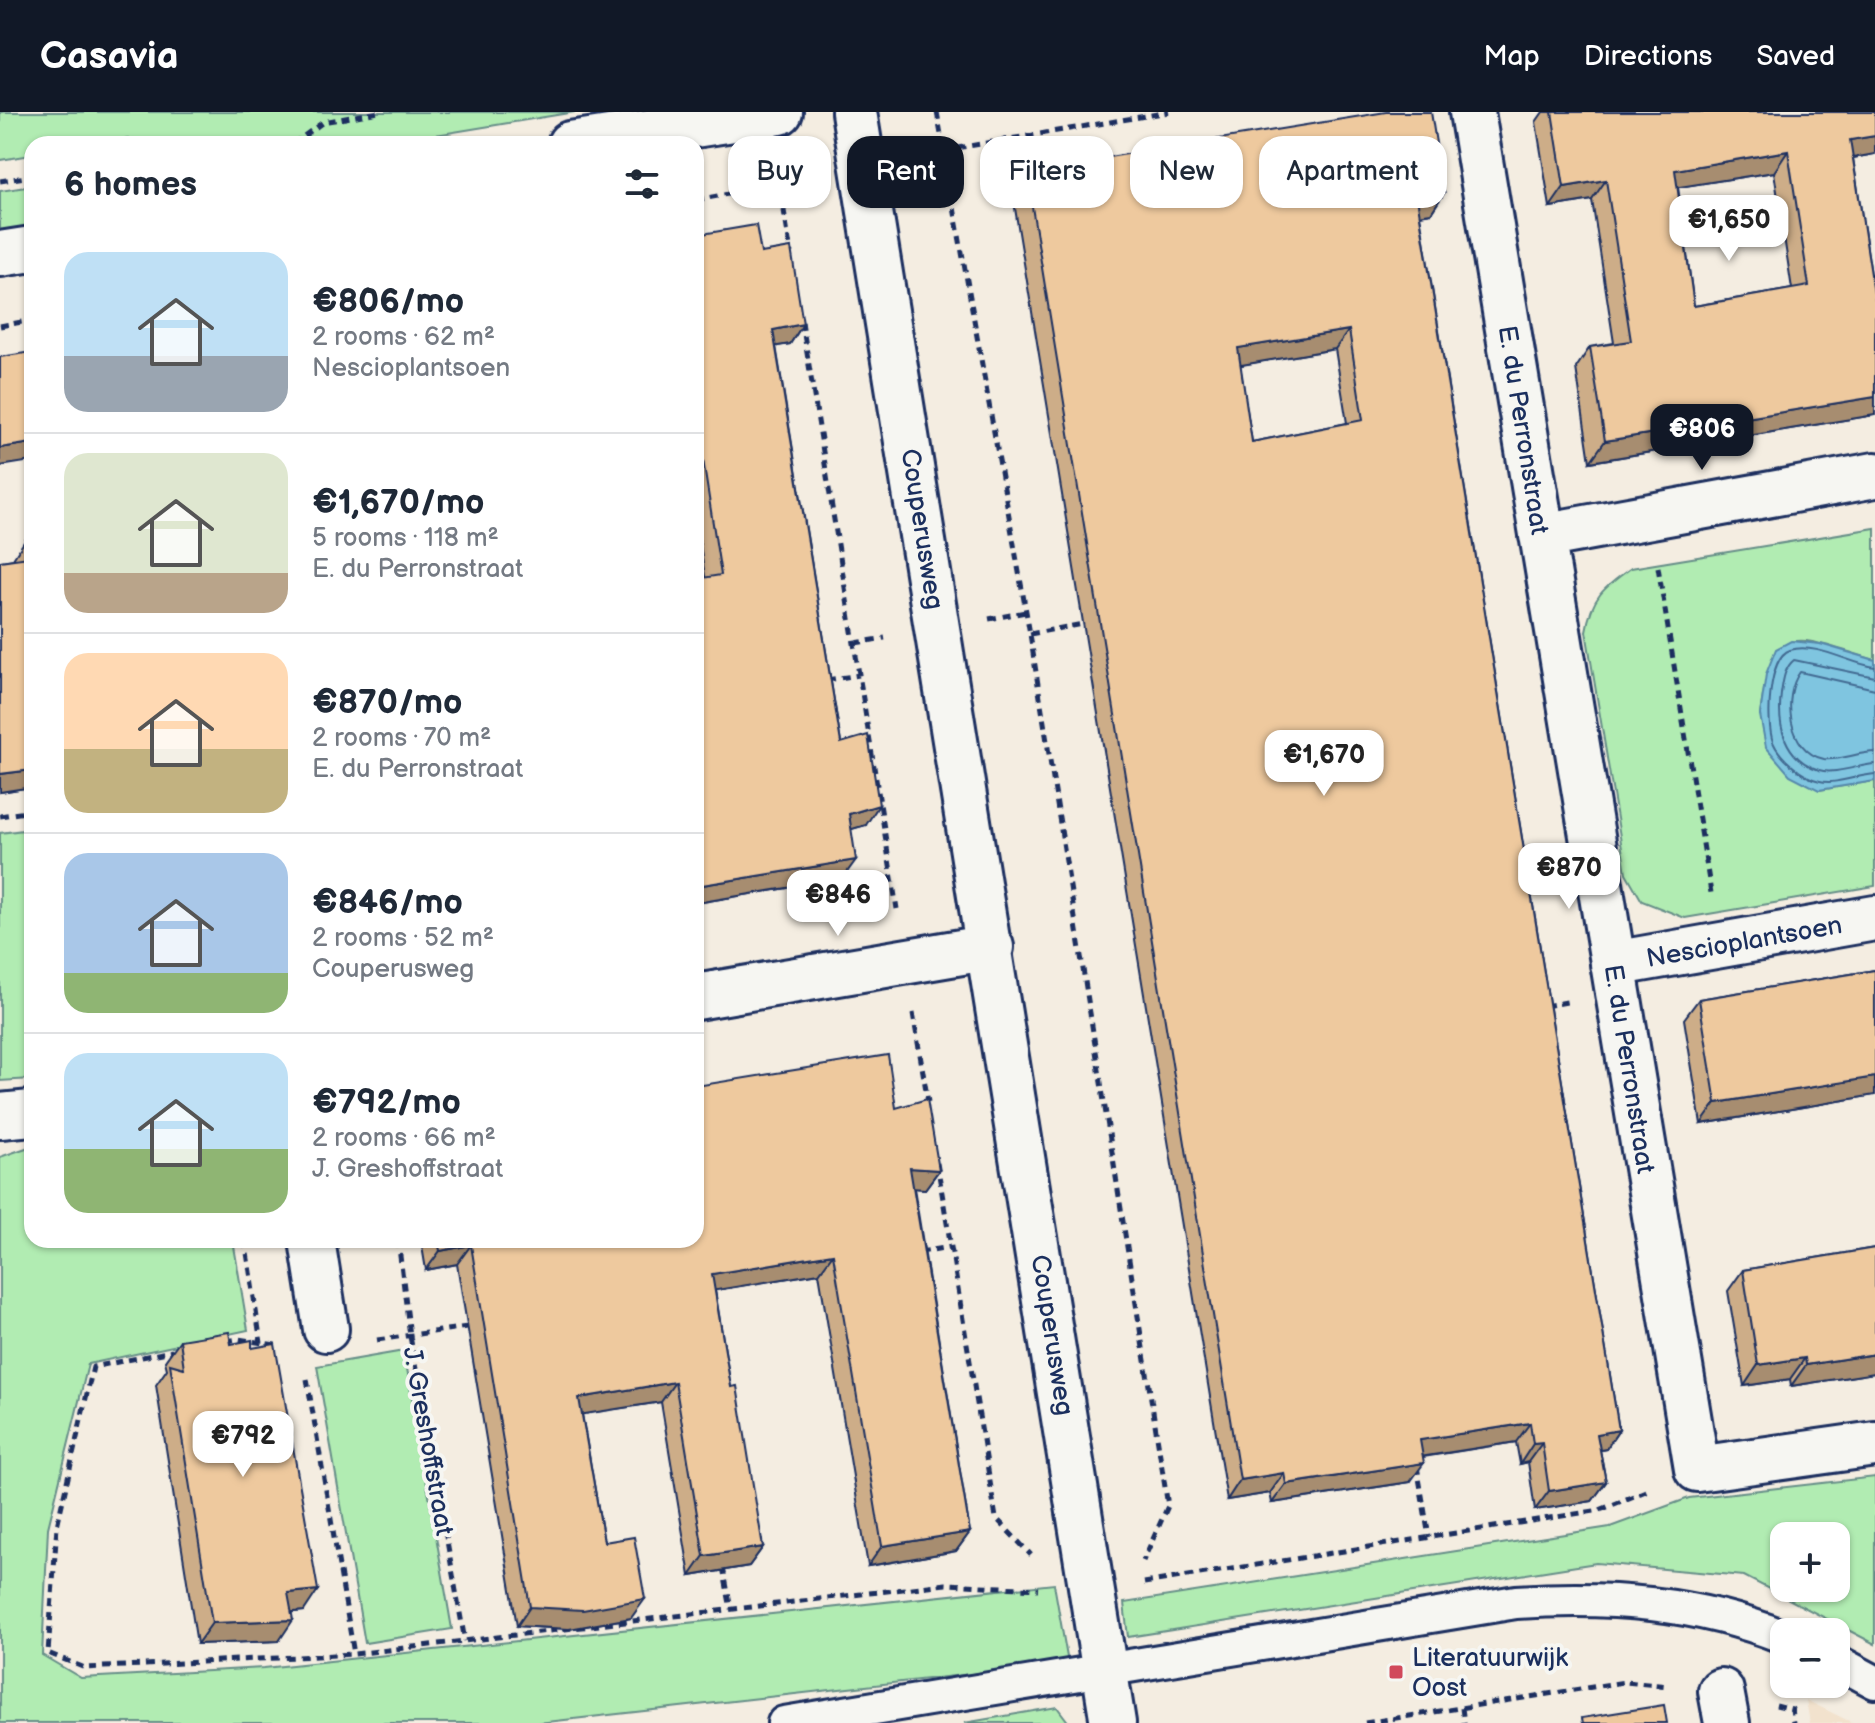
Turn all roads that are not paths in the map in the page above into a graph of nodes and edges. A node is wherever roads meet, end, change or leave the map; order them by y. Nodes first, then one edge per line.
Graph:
1 (854, 112) edge
2 (1472, 112) edge
3 (774, 113) edge
4 (623, 136) edge
5 (24, 250) edge
6 (0, 254) edge
7 (1875, 475) edge
8 (1542, 536) junction
9 (1875, 918) edge
10 (991, 947) junction
11 (1615, 978) junction
12 (704, 996) edge
13 (313, 1248) edge
14 (330, 1340) road end
15 (1875, 1444) edge
16 (1770, 1633) edge
17 (1104, 1669) junction
18 (1850, 1669) edge
19 (1875, 1682) edge
20 (784, 1723) edge
21 (1113, 1723) edge

1 - 10 street, Couperusweg
2 - 8 street, E. du Perronstraat
3 - 4 street
5 - 6 street
7 - 8 street
8 - 11 street, E. du Perronstraat
9 - 11 street, Nescioplantsoen
10 - 12 street
10 - 17 street, Couperusweg
11 - 15 street, E. du Perronstraat
13 - 14 street
16 - 17 lane
17 - 20 lane
17 - 21 street, Couperusweg
18 - 19 lane

